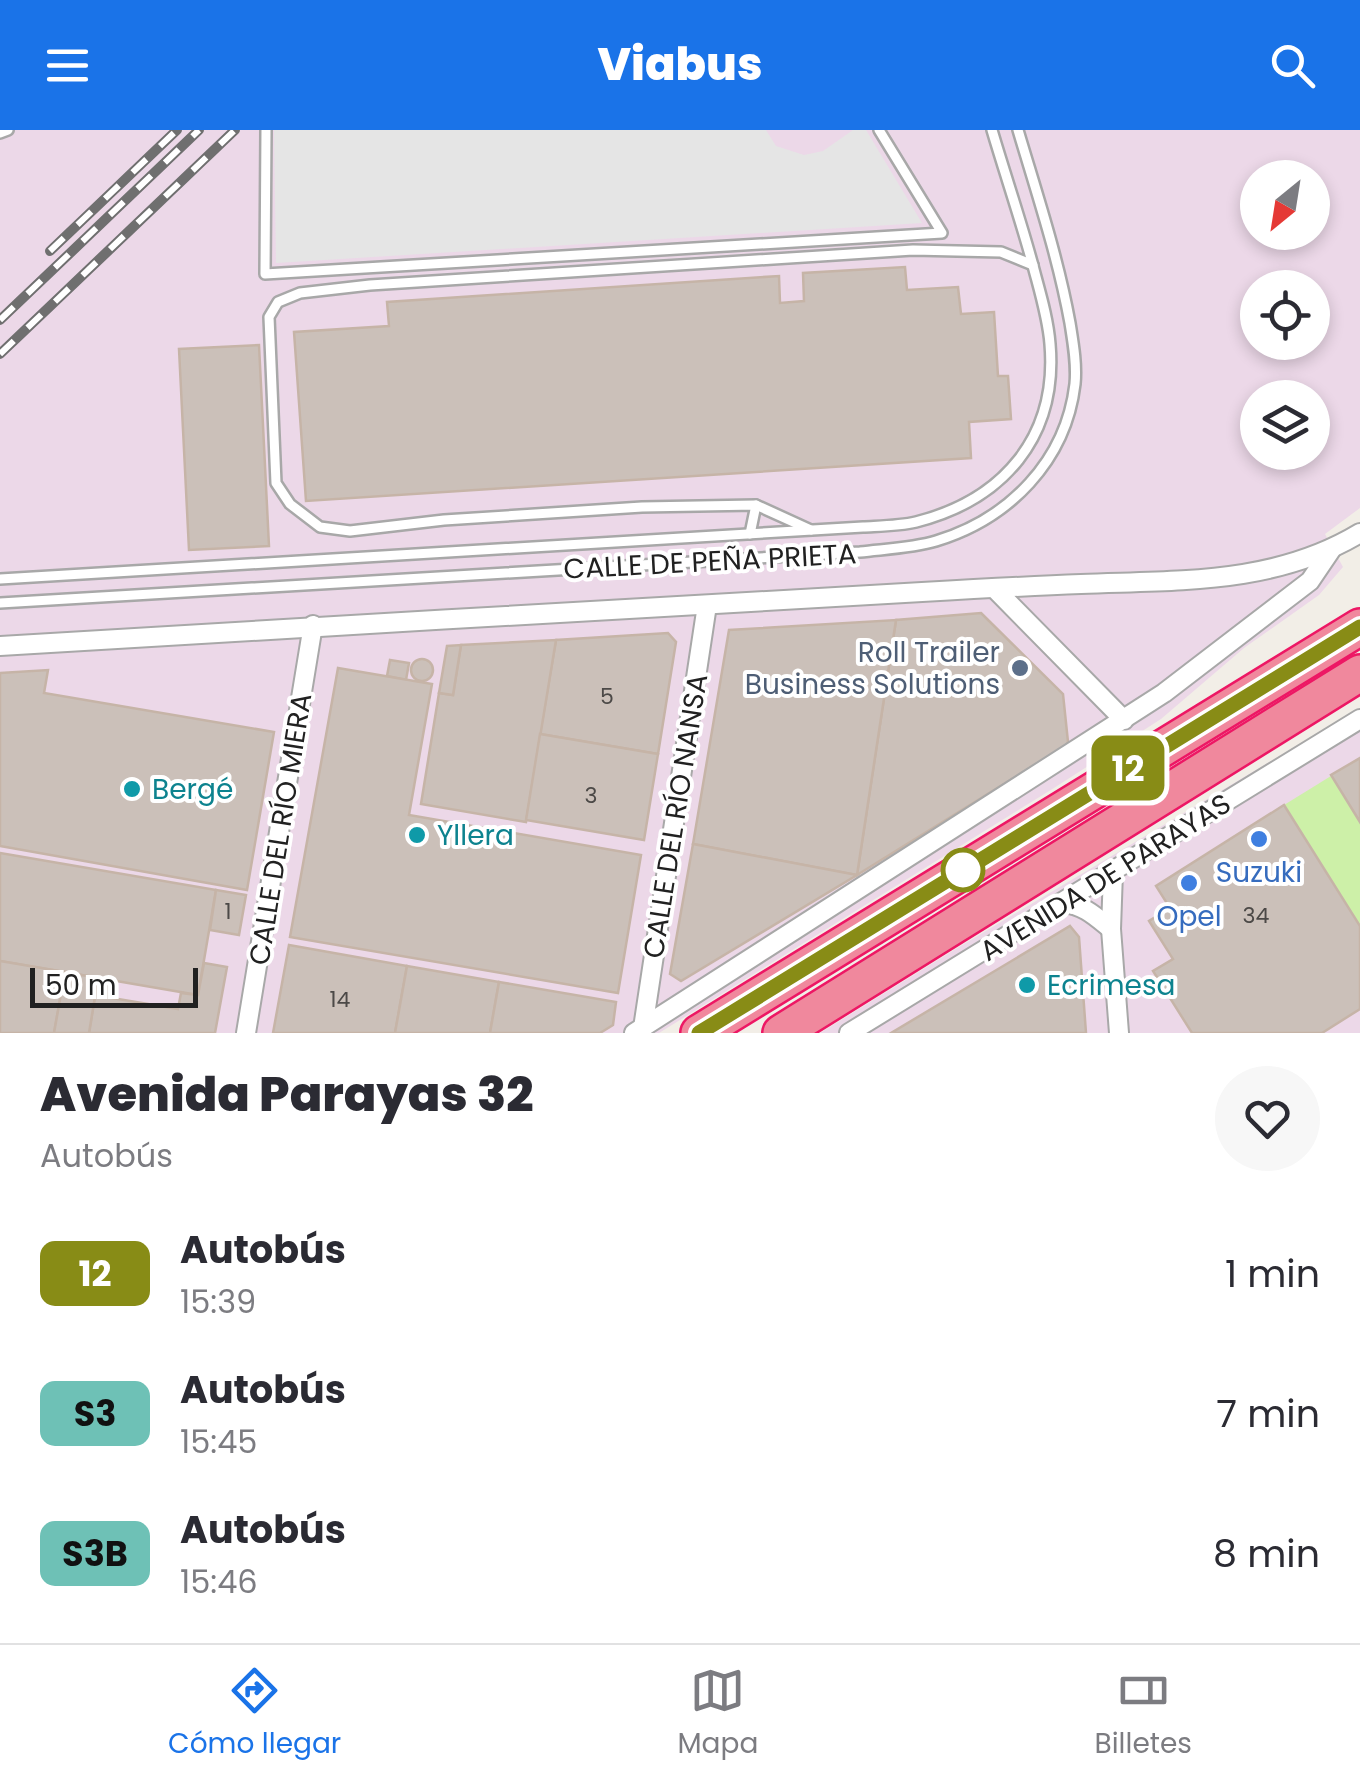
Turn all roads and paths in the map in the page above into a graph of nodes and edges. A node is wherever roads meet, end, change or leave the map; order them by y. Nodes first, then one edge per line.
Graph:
1 (8, 130) edge
2 (266, 130) edge
3 (879, 130) edge
4 (992, 130) edge
5 (1018, 130) edge
6 (0, 132) edge
7 (1033, 265) junction
8 (756, 505) junction
9 (812, 530) junction
10 (350, 531) junction
11 (1360, 533) edge
12 (750, 534) junction
13 (1332, 550) junction
14 (352, 556) junction
15 (0, 579) edge
16 (994, 588) junction
17 (0, 604) edge
18 (706, 605) junction
19 (1360, 606) edge
20 (314, 626) junction
21 (1360, 627) edge
22 (0, 646) edge
23 (1360, 673) edge
24 (1360, 719) edge
25 (1124, 720) junction
26 (1091, 791) junction
27 (1113, 872) junction
28 (1063, 903) junction
29 (1112, 929) junction
30 (638, 1030) edge
31 (246, 1033) edge
32 (698, 1033) edge
33 (781, 1033) edge
34 (848, 1033) edge
35 (1120, 1033) edge

1 - 6 lane
2 - 3 lane
4 - 7 lane, CALLE DE PEÑA PRIETA
5 - 17 lane, CALLE DE PEÑA PRIETA
7 - 9 lane, CALLE DE PEÑA PRIETA
7 - 10 lane
8 - 9 lane
8 - 10 lane
8 - 12 lane
9 - 12 lane, CALLE DE PEÑA PRIETA
10 - 14 lane
11 - 13 street
12 - 14 lane, CALLE DE PEÑA PRIETA
13 - 16 street, CALLE DE PEÑA PRIETA
13 - 25 street
14 - 15 lane, CALLE DE PEÑA PRIETA
16 - 18 street, CALLE DE PEÑA PRIETA
16 - 25 street
18 - 20 street, CALLE DE PEÑA PRIETA
18 - 30 street, CALLE DEL RÍO NANSA
19 - 26 highway
20 - 22 street, CALLE DE PEÑA PRIETA
20 - 31 street, CALLE DEL RÍO MIERA
21 - 26 highway
23 - 33 highway
24 - 27 street, AVENIDA DE PARAYAS
25 - 30 street
26 - 32 highway
27 - 28 street, AVENIDA DE PARAYAS
27 - 29 street
28 - 29 street
28 - 34 street, AVENIDA DE PARAYAS
29 - 35 street

